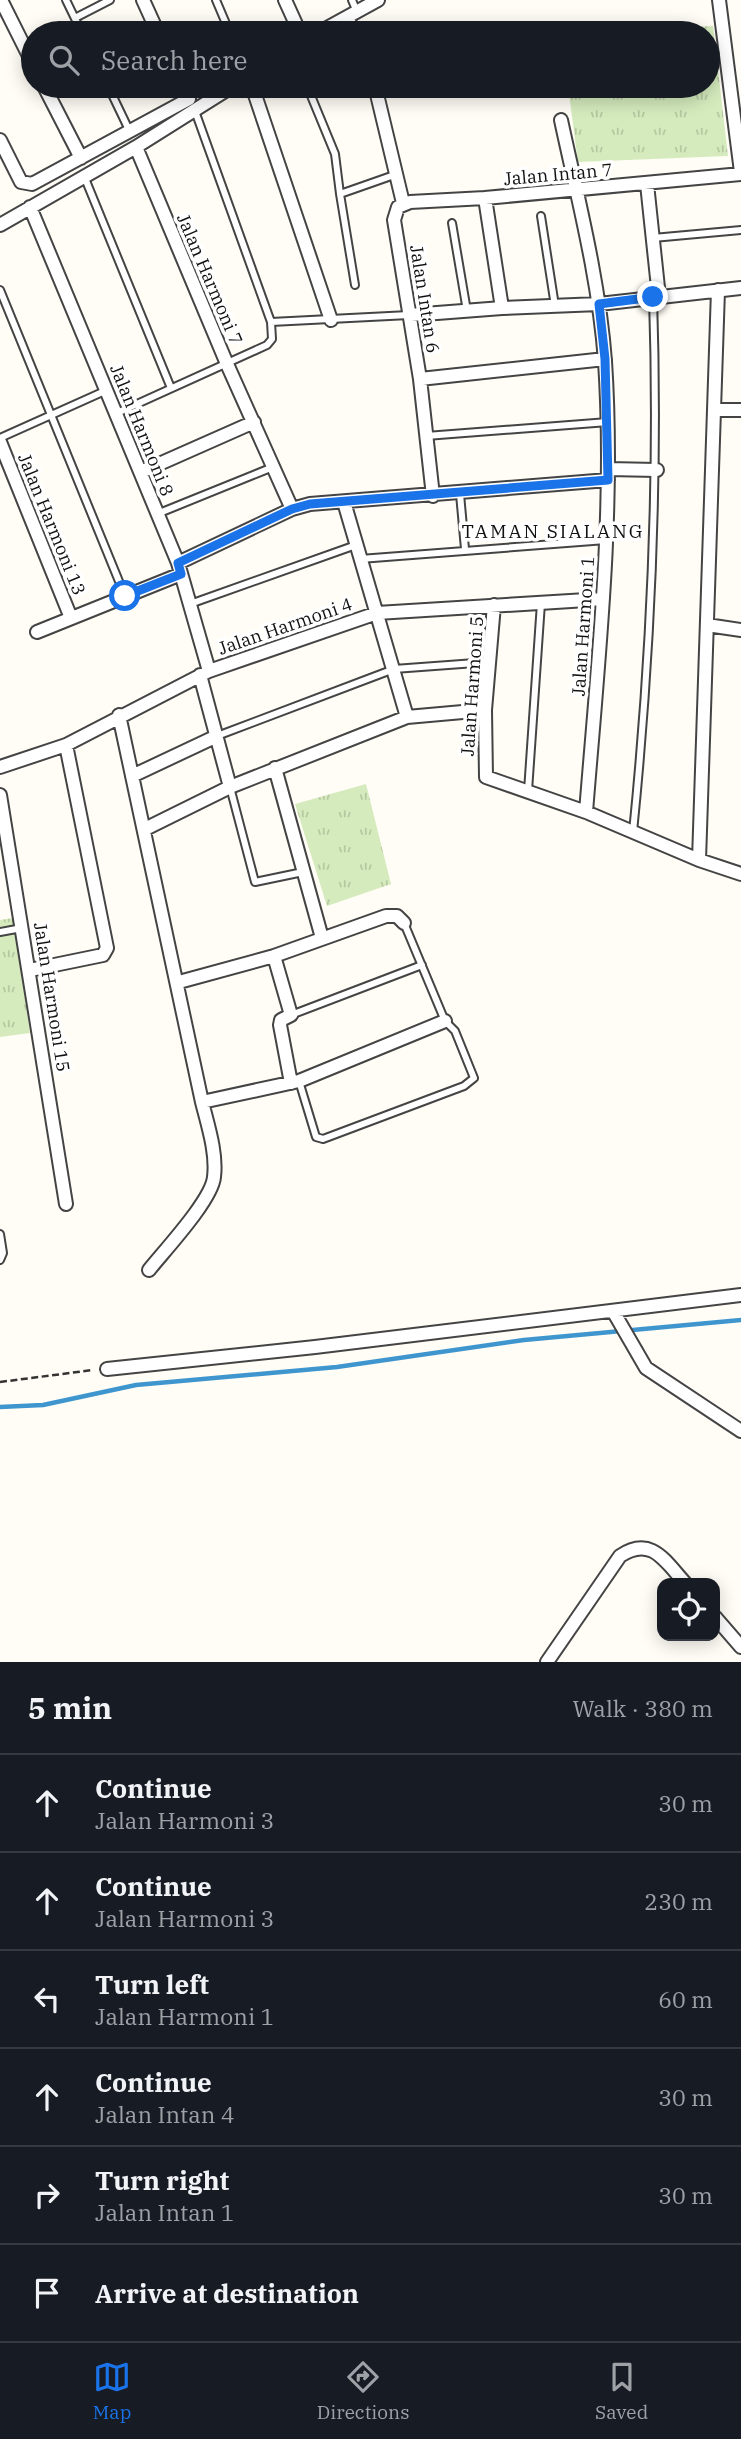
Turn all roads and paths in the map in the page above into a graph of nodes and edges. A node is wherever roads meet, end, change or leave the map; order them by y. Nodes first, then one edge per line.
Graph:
1 (1, 0) edge
2 (66, 0) edge
3 (110, 0) edge
4 (143, 0) edge
5 (216, 0) edge
6 (285, 0) edge
7 (352, 0) edge
8 (377, 0) edge
9 (719, 0) edge
10 (353, 16) junction
11 (75, 18) junction
12 (76, 21) edge
13 (153, 21) edge
14 (225, 21) edge
15 (295, 21) edge
16 (343, 21) edge
17 (353, 21) edge
18 (21, 40) edge
19 (50, 98) edge
20 (114, 98) edge
21 (189, 98) edge
22 (207, 98) edge
23 (256, 98) edge
24 (312, 98) edge
25 (378, 98) edge
26 (192, 105) junction
27 (561, 120) dead end
28 (131, 133) junction
29 (0, 140) edge
30 (136, 147) junction
31 (81, 158) junction
32 (741, 173) edge
33 (397, 174) junction
34 (84, 175) junction
35 (647, 184) junction
36 (576, 190) junction
37 (340, 194) junction
38 (485, 198) junction
39 (403, 203) junction
40 (30, 207) junction
41 (541, 216) dead end
42 (453, 223) dead end
43 (0, 225) edge
44 (741, 230) edge
45 (653, 238) junction
46 (355, 285) dead end
47 (741, 288) edge
48 (0, 290) edge
49 (718, 290) junction
50 (656, 297) junction
51 (599, 304) junction
52 (555, 306) junction
53 (502, 308) junction
54 (467, 311) junction
55 (411, 315) junction
56 (331, 320) junction
57 (271, 322) junction
58 (605, 359) junction
59 (226, 364) junction
60 (420, 379) junction
61 (171, 388) junction
62 (107, 390) junction
63 (714, 410) junction
64 (741, 410) edge
65 (117, 413) junction
66 (51, 415) junction
67 (254, 422) junction
68 (608, 422) junction
69 (426, 436) junction
70 (0, 440) edge
71 (275, 466) junction
72 (657, 470) junction
73 (141, 472) junction
74 (608, 475) junction
75 (460, 494) junction
76 (433, 496) junction
77 (344, 502) junction
78 (292, 509) junction
79 (157, 514) junction
80 (606, 540) junction
81 (356, 545) junction
82 (465, 549) junction
83 (360, 559) junction
84 (180, 569) junction
85 (125, 596) junction
86 (603, 599) junction
87 (541, 603) junction
88 (190, 604) junction
89 (494, 605) junction
90 (377, 613) junction
91 (71, 618) junction
92 (707, 625) junction
93 (741, 629) edge
94 (37, 632) dead end
95 (489, 662) junction
96 (394, 670) junction
97 (205, 673) junction
98 (485, 710) junction
99 (119, 715) junction
100 (407, 717) junction
101 (217, 736) junction
102 (66, 745) junction
103 (0, 767) edge
104 (275, 768) junction
105 (132, 776) junction
106 (230, 787) junction
107 (528, 793) junction
108 (0, 795) edge
109 (586, 812) junction
110 (145, 829) junction
111 (633, 832) junction
112 (699, 860) junction
113 (303, 872) junction
114 (741, 874) edge
115 (404, 923) joint
116 (24, 928) junction
117 (0, 932) edge
118 (322, 939) junction
119 (274, 956) junction
120 (422, 964) junction
121 (30, 971) junction
122 (178, 982) junction
123 (291, 1015) junction
124 (445, 1021) junction
125 (295, 1082) junction
126 (202, 1102) junction
127 (66, 1204) dead end
128 (0, 1234) edge
129 (0, 1260) edge
130 (149, 1270) dead end
131 (741, 1295) edge
132 (613, 1311) junction
133 (107, 1369) joint
134 (0, 1382) edge
135 (741, 1432) edge
136 (680, 1578) edge
137 (720, 1623) edge
138 (741, 1647) edge
139 (547, 1662) edge

1 - 18 street
2 - 11 lane
3 - 11 lane
4 - 13 street
5 - 14 lane
6 - 15 street
7 - 10 lane
8 - 10 street
9 - 32 street
10 - 16 street
10 - 17 street
11 - 12 lane
19 - 31 street
20 - 28 lane
21 - 26 street
22 - 26 street
23 - 56 street
24 - 37 lane
25 - 33 street
26 - 28 street
26 - 30 street
26 - 57 lane
27 - 36 street, Jalan Harmoni 1
28 - 31 street
29 - 31 street
30 - 34 street
30 - 59 street, Jalan Harmoni 7
32 - 35 street, Jalan Intan 7
33 - 37 lane
33 - 39 street
34 - 40 street
34 - 61 lane
35 - 36 street, Jalan Intan 7
35 - 45 street
36 - 38 street, Jalan Intan 7
36 - 51 street, Jalan Harmoni 1
37 - 46 lane
38 - 39 street, Jalan Intan 7
38 - 53 street
39 - 55 street, Jalan Intan 6
40 - 43 street
40 - 62 street, Jalan Harmoni 8
41 - 52 lane
42 - 54 lane
44 - 45 lane
45 - 50 street
47 - 49 street
48 - 66 lane
49 - 50 street
49 - 63 street
50 - 51 street
50 - 72 lane
51 - 52 street
51 - 58 street, Jalan Harmoni 1
52 - 53 street
53 - 54 street
54 - 55 street
55 - 56 lane
55 - 60 street, Jalan Intan 6
56 - 57 lane
57 - 59 lane
58 - 60 street
58 - 68 street, Jalan Harmoni 1
59 - 61 lane
59 - 67 street, Jalan Harmoni 7
60 - 69 street, Jalan Intan 6
61 - 65 lane
62 - 65 street, Jalan Harmoni 8
62 - 66 lane
63 - 64 street
63 - 92 street
65 - 73 street, Jalan Harmoni 8
66 - 70 lane
66 - 85 lane
67 - 71 street, Jalan Harmoni 7
67 - 73 street
68 - 69 lane
68 - 74 street, Jalan Harmoni 1
69 - 76 street, Jalan Intan 6
70 - 91 street, Jalan Harmoni 13
71 - 78 street, Jalan Harmoni 7
71 - 79 lane
72 - 74 street
72 - 111 lane
73 - 79 street, Jalan Harmoni 8
74 - 75 street
74 - 80 street, Jalan Harmoni 1
75 - 76 street
75 - 82 lane
76 - 77 street
77 - 78 street
77 - 81 street
78 - 84 street
79 - 84 street, Jalan Harmoni 8
80 - 82 lane
80 - 86 street, Jalan Harmoni 1
81 - 83 street
81 - 88 lane
82 - 83 lane
83 - 90 street
84 - 85 street
84 - 88 street, Jalan Harmoni 8
85 - 91 street
86 - 87 street, Jalan Harmoni 4
86 - 109 street, Jalan Harmoni 1
87 - 89 street, Jalan Harmoni 4
87 - 107 lane
88 - 97 street, Jalan Harmoni 8
89 - 90 street, Jalan Harmoni 4
89 - 95 street, Jalan Harmoni 5
90 - 96 street
90 - 97 street, Jalan Harmoni 4
91 - 94 street
92 - 93 street
92 - 112 street
95 - 96 lane
95 - 98 street, Jalan Harmoni 5
96 - 100 street
96 - 101 lane
97 - 99 street, Jalan Harmoni 4
97 - 101 street, Jalan Harmoni 8
98 - 100 street
98 - 107 street, Jalan Harmoni 5
99 - 102 street, Jalan Harmoni 4
99 - 105 street
100 - 104 street
101 - 105 street
101 - 106 street, Jalan Harmoni 8
102 - 103 street, Jalan Harmoni 4
102 - 121 street
104 - 106 street
104 - 113 street
105 - 110 street
106 - 110 street
106 - 113 lane
107 - 109 street
108 - 116 street, Jalan Harmoni 15
109 - 111 street
110 - 122 street
111 - 112 street
112 - 114 street
113 - 118 street
115 - 118 street
115 - 120 lane
116 - 117 lane
116 - 121 street, Jalan Harmoni 15
118 - 119 street
119 - 122 street
119 - 123 street
120 - 123 lane
120 - 124 lane
121 - 127 street, Jalan Harmoni 15
122 - 126 street
123 - 125 street
124 - 125 street
124 - 125 lane
125 - 126 street
126 - 130 street
128 - 129 lane
131 - 132 street
132 - 133 street
132 - 135 street
133 - 134 path
136 - 139 street
137 - 138 street

